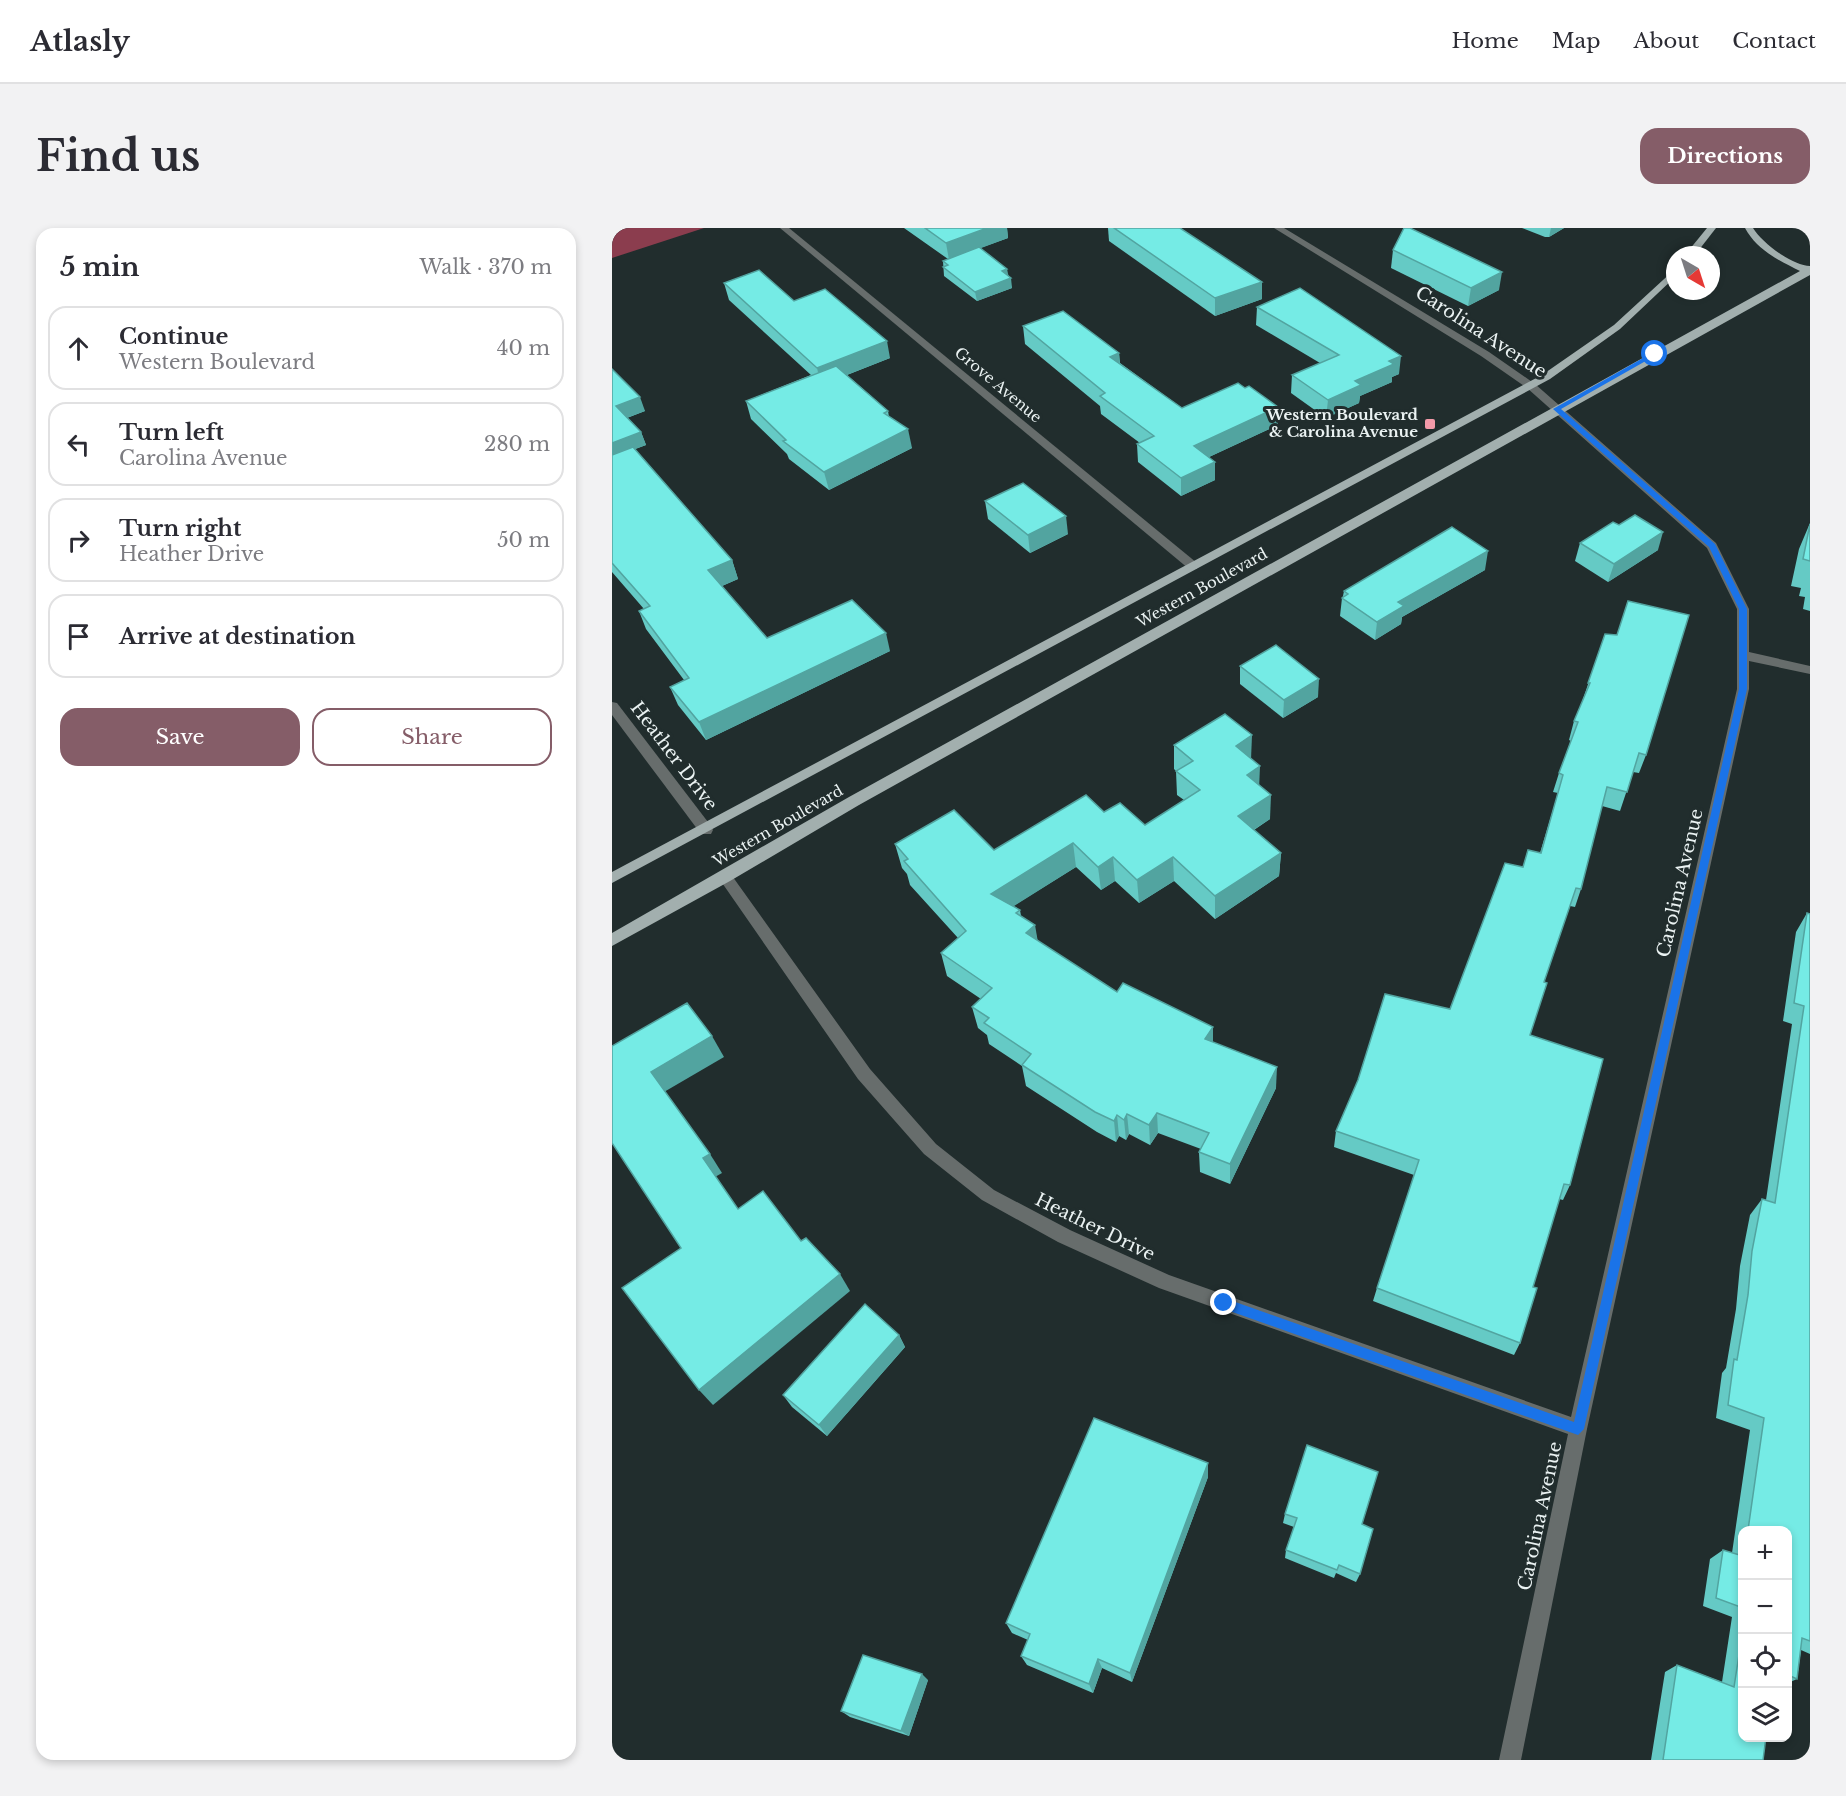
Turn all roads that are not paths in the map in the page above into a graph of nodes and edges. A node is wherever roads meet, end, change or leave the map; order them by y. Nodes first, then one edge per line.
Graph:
1 (784, 228) edge
2 (1278, 228) edge
3 (1712, 228) edge
4 (1749, 228) edge
5 (1697, 246) edge
6 (1809, 271) edge
7 (1666, 281) edge
8 (1531, 386) junction
9 (1556, 409) junction
10 (1193, 566) junction
11 (1743, 655) junction
12 (1810, 670) edge
13 (612, 706) edge
14 (706, 830) junction
15 (725, 877) junction
16 (612, 878) edge
17 (612, 940) edge
18 (1578, 1429) junction
19 (1510, 1760) edge

1 - 10 street, Grove Avenue
2 - 8 street, Carolina Avenue
3 - 5 main road
4 - 6 main road
6 - 9 main road, Western Boulevard
7 - 8 main road, Western Boulevard
8 - 9 street, Carolina Avenue
8 - 10 main road, Western Boulevard
9 - 11 street, Carolina Avenue
9 - 15 main road, Western Boulevard
10 - 14 main road, Western Boulevard
11 - 12 street
11 - 18 street, Carolina Avenue
13 - 14 street, Heather Drive
14 - 16 main road, Western Boulevard
15 - 17 main road, Western Boulevard
15 - 18 street, Heather Drive
18 - 19 street, Carolina Avenue

